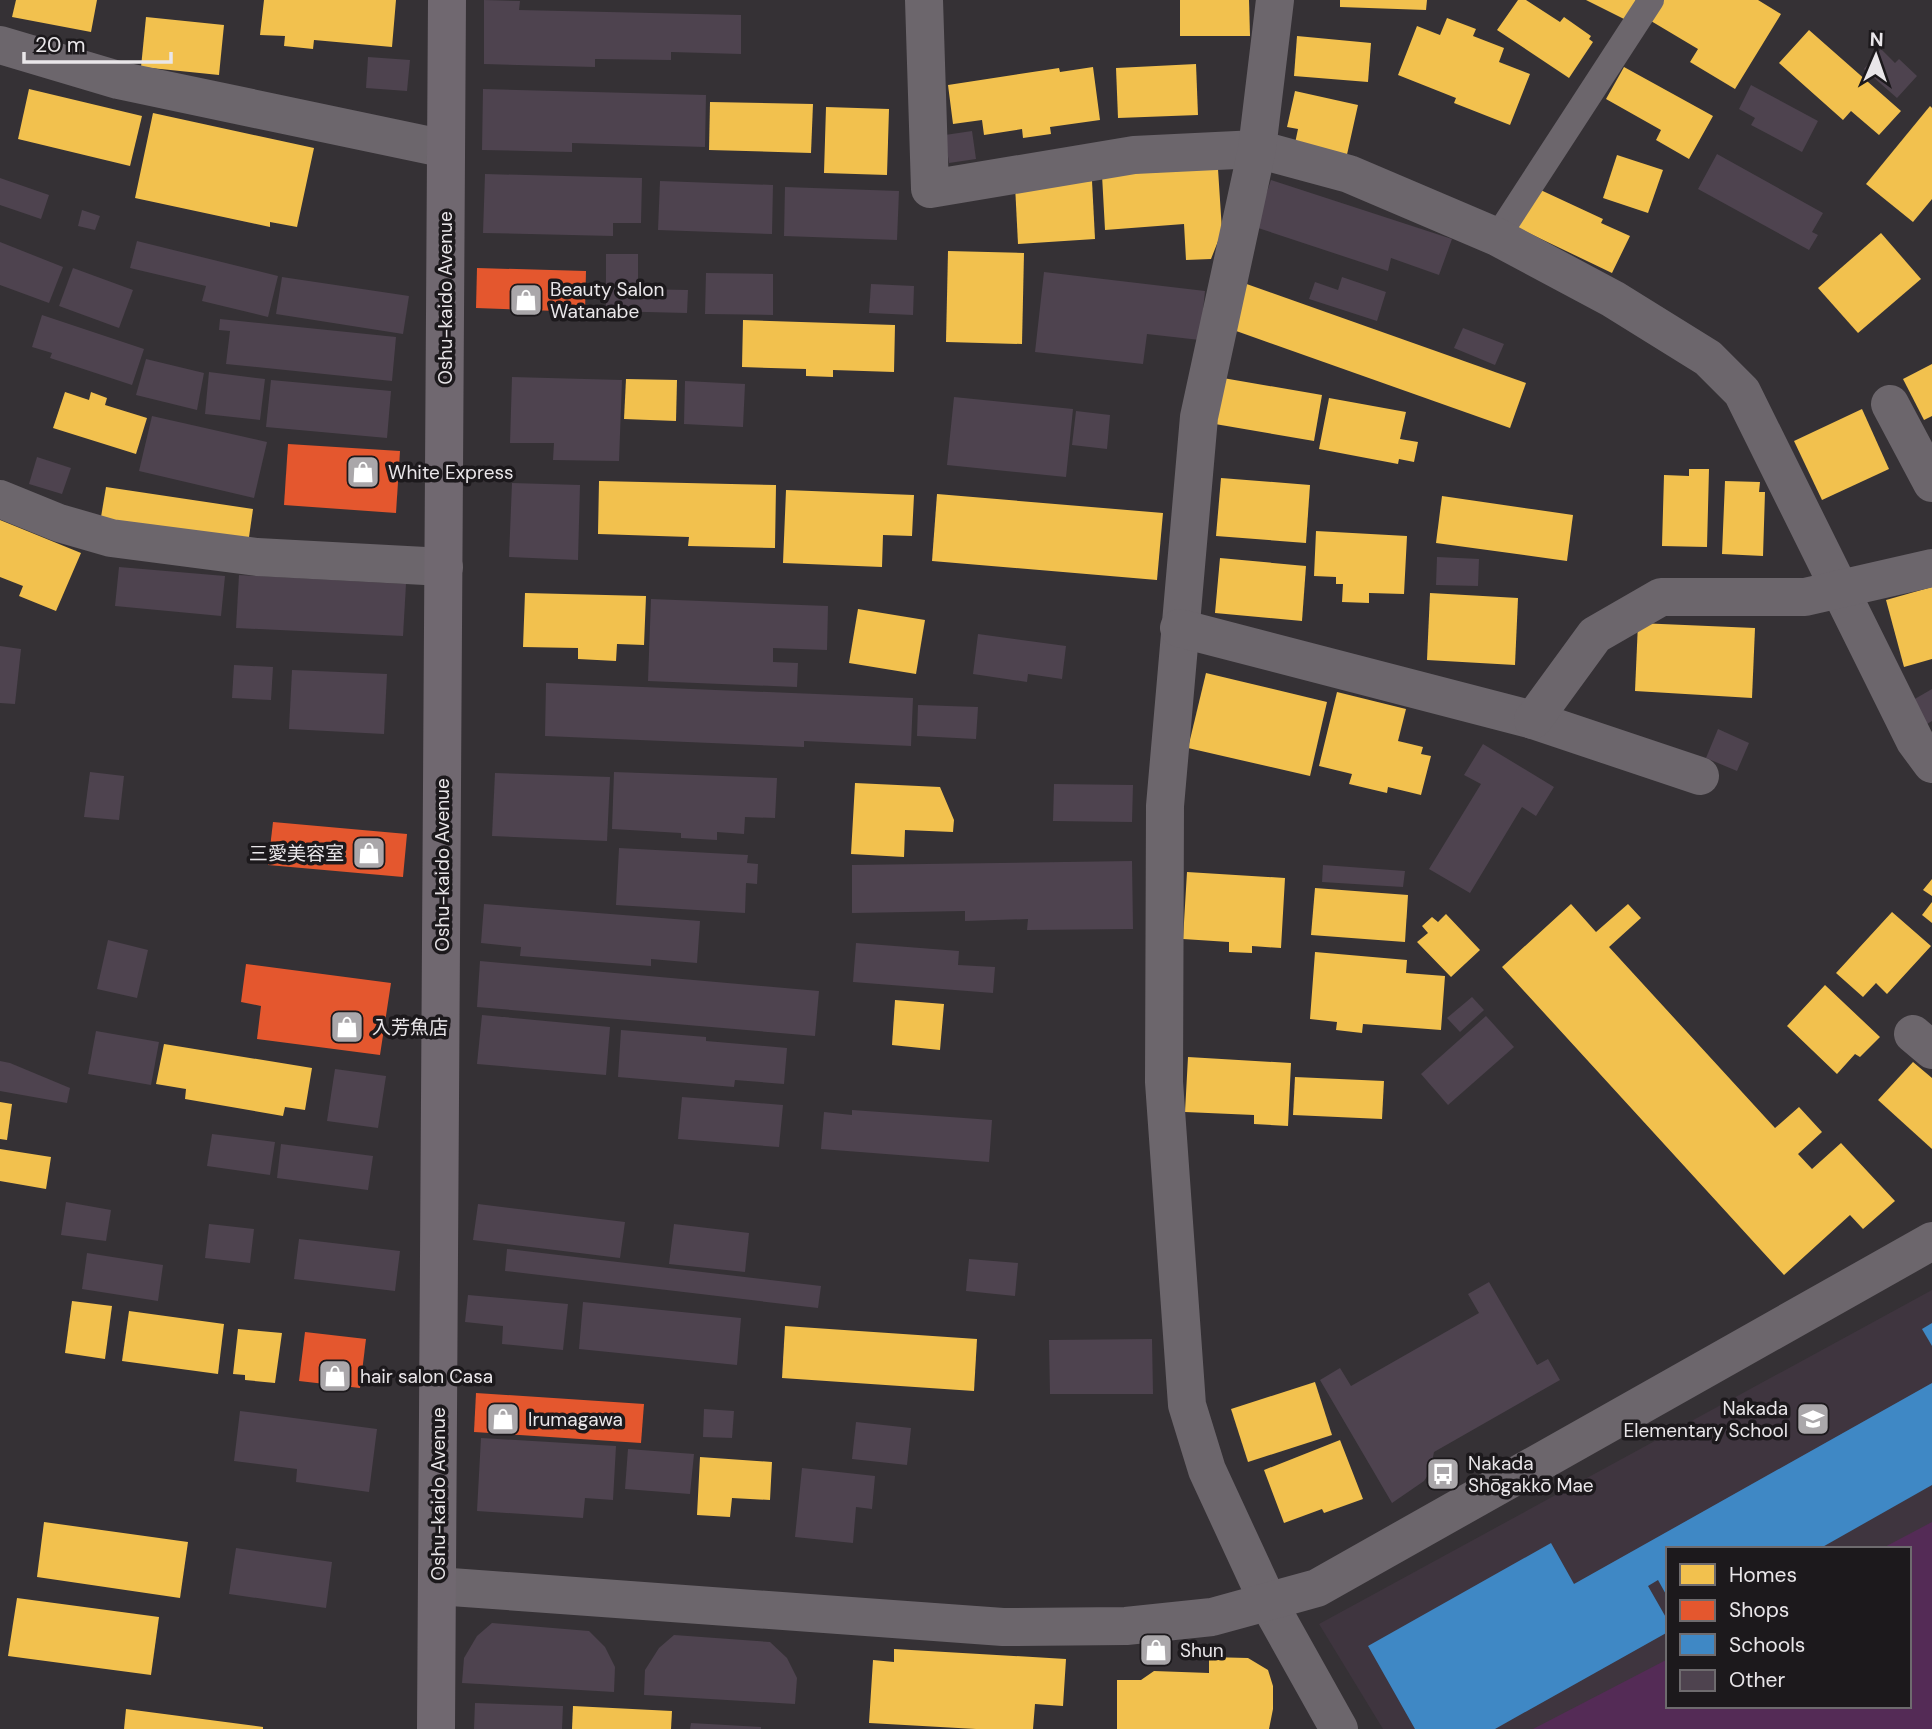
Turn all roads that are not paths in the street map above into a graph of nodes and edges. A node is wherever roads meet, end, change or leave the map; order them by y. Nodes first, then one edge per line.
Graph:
1 (447, 0) edge
2 (924, 0) edge
3 (1275, 0) edge
4 (1651, 0) edge
5 (0, 46) edge
6 (446, 149) junction
7 (1257, 149) junction
8 (1497, 237) junction
9 (1890, 404) dead end
10 (1932, 482) edge
11 (0, 499) edge
12 (444, 567) junction
13 (1932, 568) edge
14 (1841, 590) junction
15 (1179, 628) junction
16 (1533, 720) junction
17 (1932, 764) edge
18 (1700, 776) dead end
19 (1932, 1241) edge
20 (437, 1586) junction
21 (1268, 1602) junction
22 (436, 1729) edge
23 (1339, 1729) edge

1 - 6 main road, Oshu-kaido Avenue
2 - 7 street
3 - 7 street
4 - 8 lane
5 - 6 street
6 - 12 main road, Oshu-kaido Avenue
7 - 8 street
7 - 15 street
8 - 14 street
9 - 10 street
11 - 12 street
12 - 20 main road, Oshu-kaido Avenue
13 - 14 street
14 - 16 street
14 - 17 street
15 - 16 street
15 - 21 street
16 - 18 street
19 - 21 street
20 - 21 street
20 - 22 main road, Oshu-kaido Avenue
21 - 23 street

